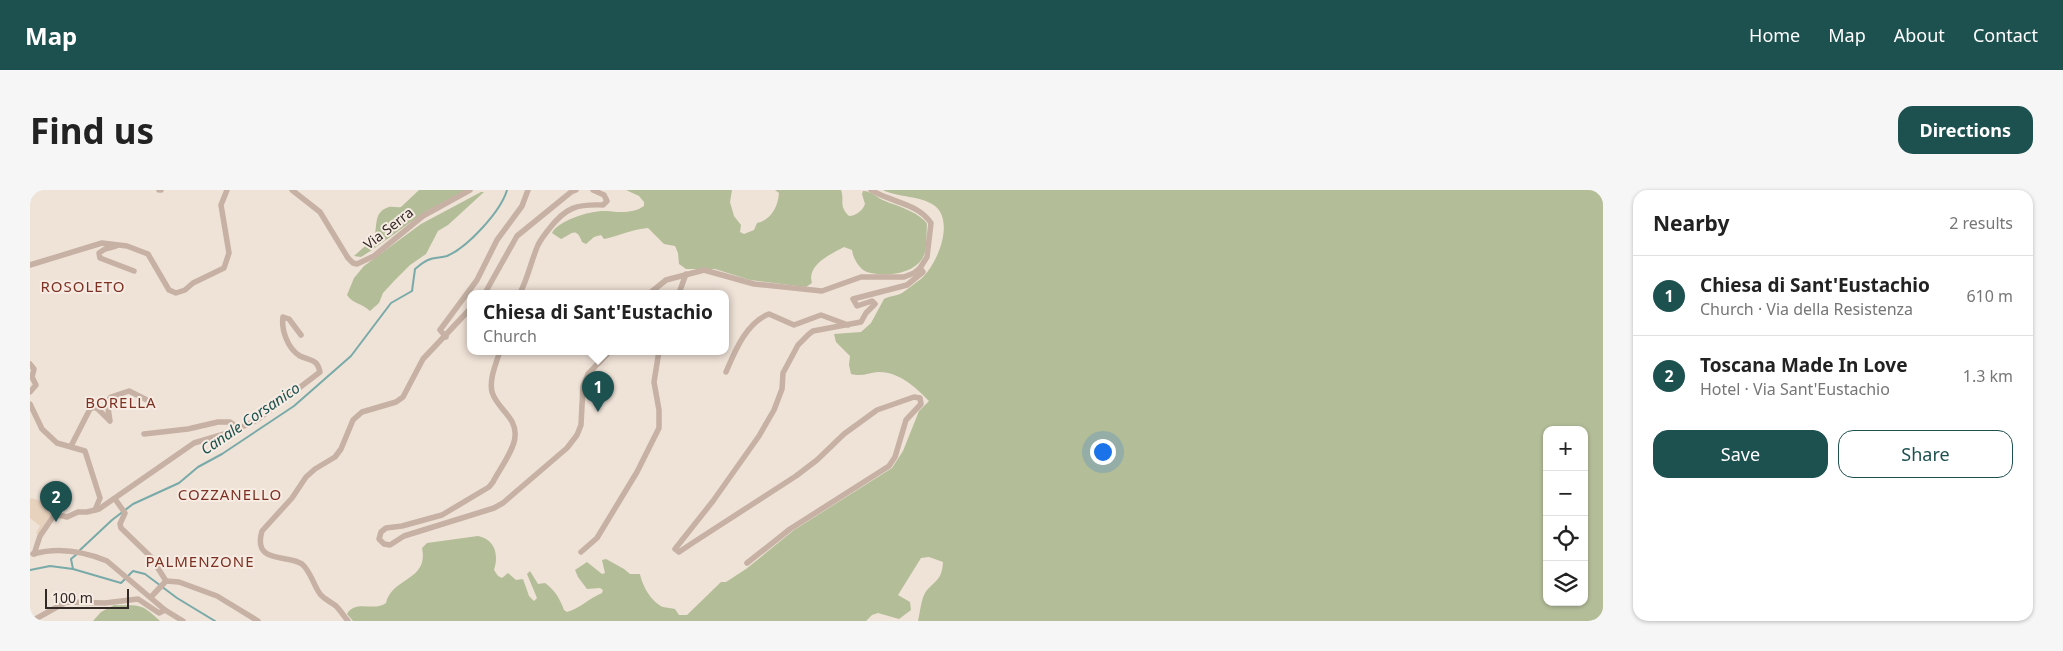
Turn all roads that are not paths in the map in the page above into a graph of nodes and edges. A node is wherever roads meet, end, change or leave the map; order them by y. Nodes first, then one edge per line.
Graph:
1 (227, 190) edge
2 (292, 190) edge
3 (470, 190) edge
4 (528, 190) edge
5 (576, 190) edge
6 (593, 190) edge
7 (871, 190) edge
8 (120, 245) junction
9 (30, 265) edge
10 (920, 268) junction
11 (134, 271) dead end
12 (686, 274) junction
13 (470, 290) edge
14 (487, 290) edge
15 (522, 290) edge
16 (654, 290) edge
17 (680, 290) edge
18 (467, 294) edge
19 (467, 312) edge
20 (850, 325) junction
21 (301, 335) dead end
22 (446, 336) junction
23 (499, 355) edge
24 (606, 355) edge
25 (658, 355) edge
26 (30, 364) edge
27 (726, 372) dead end
28 (30, 392) edge
29 (147, 400) dead end
30 (30, 404) edge
31 (238, 428) junction
32 (144, 434) dead end
33 (71, 446) junction
34 (115, 499) junction
35 (95, 510) junction
36 (581, 552) dead end
37 (32, 555) edge
38 (747, 563) dead end
39 (166, 581) junction
40 (151, 598) junction
41 (165, 610) junction
42 (32, 621) edge
43 (183, 621) edge
44 (258, 621) edge
45 (348, 621) edge

1 - 8 street
2 - 3 street, Via Serra
4 - 13 street
5 - 14 street
6 - 15 street
7 - 10 street
8 - 9 street
8 - 11 street
10 - 12 street
10 - 20 street
12 - 16 street
12 - 17 street
18 - 22 street
19 - 22 street
20 - 27 street
20 - 38 street
21 - 31 street
22 - 45 street
23 - 24 street
25 - 36 street
26 - 28 street
29 - 33 street
30 - 33 street
31 - 32 street
31 - 34 street
33 - 35 street
34 - 35 street
34 - 39 street
35 - 37 street
37 - 40 street
39 - 40 street
39 - 44 street
40 - 41 street
41 - 42 street
41 - 43 street

